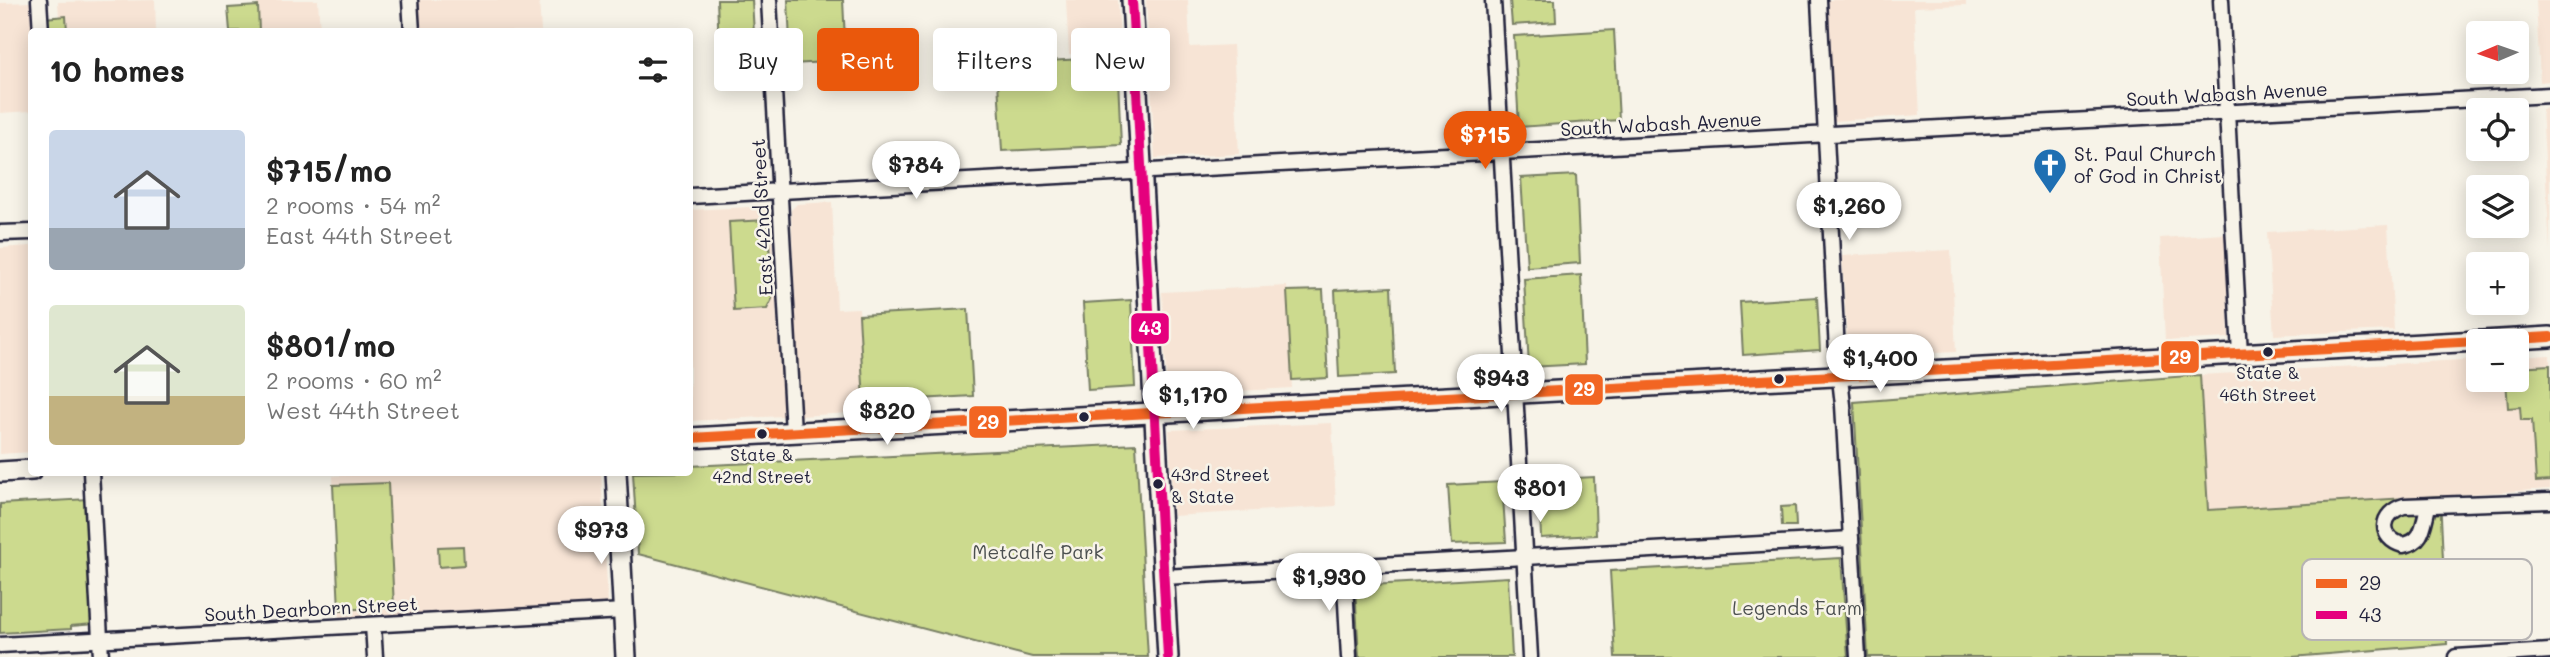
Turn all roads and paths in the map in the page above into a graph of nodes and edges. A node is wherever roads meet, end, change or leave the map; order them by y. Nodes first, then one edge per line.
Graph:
1 (40, 0) edge
2 (410, 0) edge
3 (769, 0) edge
4 (1132, 0) edge
5 (1493, 0) edge
6 (1819, 0) edge
7 (2221, 0) edge
8 (41, 28) edge
9 (412, 28) edge
10 (2550, 95) edge
11 (2227, 113) junction
12 (1826, 135) junction
13 (1502, 152) junction
14 (1142, 172) junction
15 (780, 191) junction
16 (693, 196) edge
17 (28, 232) edge
18 (0, 233) edge
19 (2550, 337) edge
20 (2529, 338) edge
21 (2466, 342) edge
22 (2241, 354) junction
23 (1840, 376) junction
24 (1515, 393) junction
25 (1155, 412) junction
26 (793, 432) junction
27 (693, 438) edge
28 (28, 470) edge
29 (0, 472) edge
30 (90, 476) edge
31 (616, 476) edge
32 (2550, 501) edge
33 (2428, 507) dead end
34 (1851, 539) junction
35 (1524, 557) junction
36 (1344, 567) junction
37 (1164, 577) junction
38 (624, 611) junction
39 (373, 625) junction
40 (100, 640) junction
41 (0, 645) edge
42 (2550, 651) edge
43 (101, 657) edge
44 (375, 657) edge
45 (626, 657) edge
46 (1168, 657) edge
47 (1349, 657) edge
48 (1530, 657) edge
49 (1858, 657) edge
50 (2456, 657) edge

1 - 8 street
2 - 9 street
3 - 15 street, East 42nd Street
4 - 14 main road
5 - 13 street
6 - 12 street
7 - 11 street
10 - 11 street, South Wabash Avenue
11 - 12 street, South Wabash Avenue
11 - 22 street
12 - 13 street, South Wabash Avenue
12 - 23 street
13 - 14 street, South Wabash Avenue
13 - 24 street
14 - 15 street, South Wabash Avenue
14 - 25 main road
15 - 16 street, South Wabash Avenue
15 - 26 street, East 42nd Street
17 - 18 street
19 - 20 main road
21 - 22 main road
22 - 23 main road
23 - 24 main road
23 - 34 street
24 - 25 main road
24 - 35 street
25 - 26 main road
25 - 37 main road
26 - 27 main road
28 - 29 main road
30 - 40 street
31 - 38 main road
32 - 33 street
34 - 35 street
34 - 49 street
35 - 36 street
35 - 48 street
36 - 37 street
36 - 47 street
37 - 46 main road
38 - 39 street, South Dearborn Street
38 - 45 main road
39 - 40 street, South Dearborn Street
39 - 44 street
40 - 41 street, South Dearborn Street
40 - 43 street
42 - 50 street

